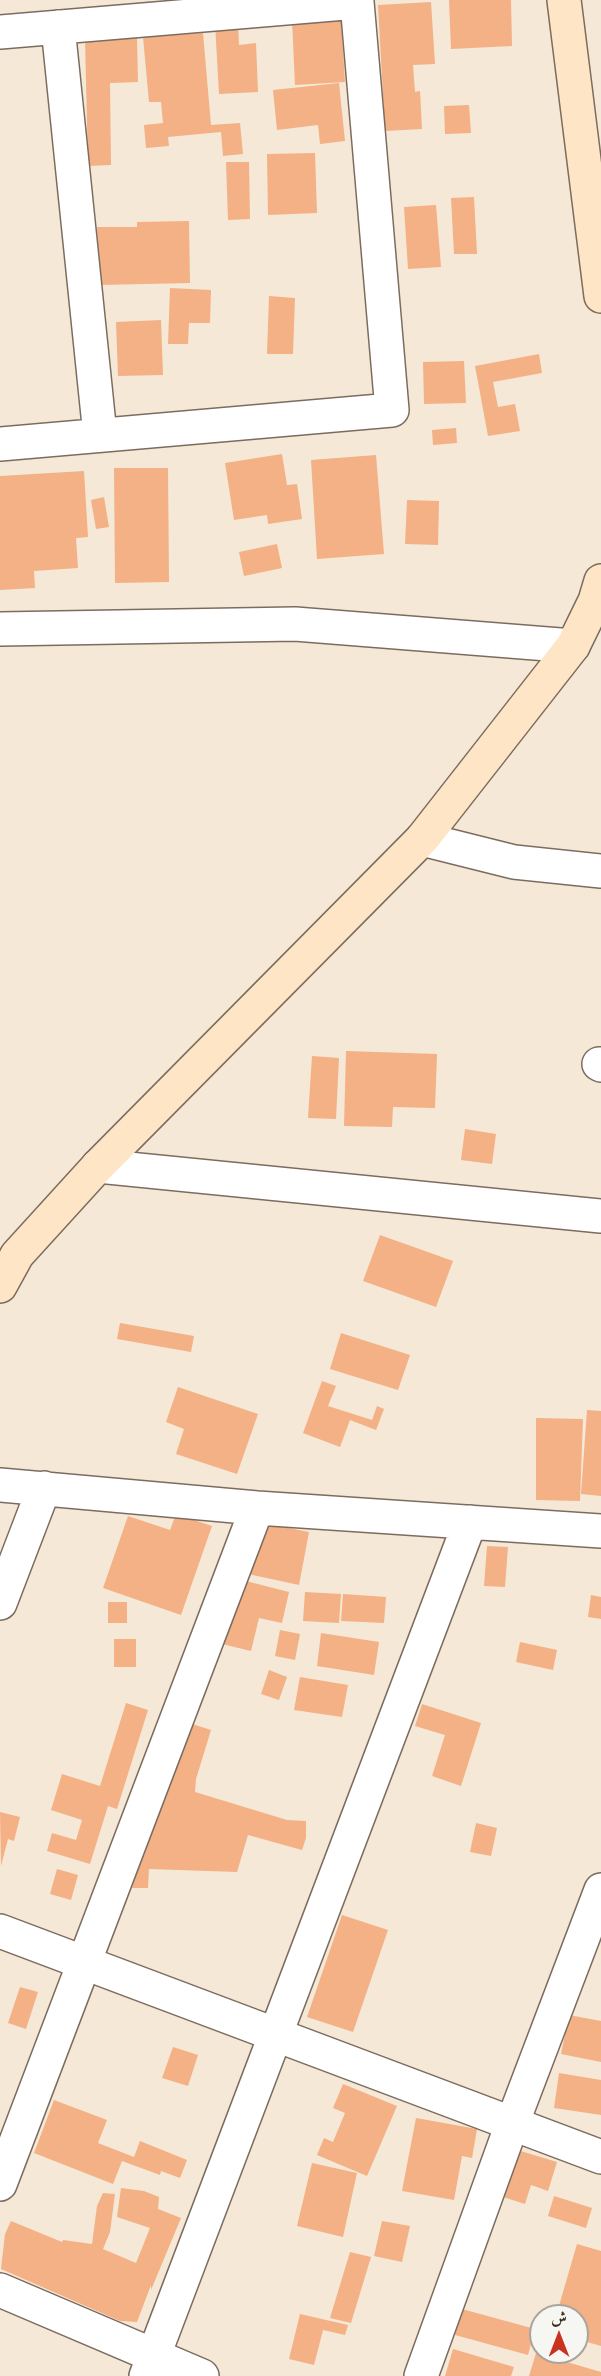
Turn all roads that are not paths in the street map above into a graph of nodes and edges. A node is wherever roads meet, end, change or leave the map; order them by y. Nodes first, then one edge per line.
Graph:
1 (564, 0) edge
2 (195, 8) edge
3 (58, 27) junction
4 (0, 32) edge
5 (601, 296) edge
6 (100, 435) junction
7 (0, 444) edge
8 (601, 581) edge
9 (0, 629) edge
10 (573, 646) junction
11 (422, 839) junction
12 (601, 871) edge
13 (98, 1166) junction
14 (601, 1216) edge
15 (0, 1286) edge
16 (0, 1485) edge
17 (44, 1488) junction
18 (257, 1508) junction
19 (470, 1522) junction
20 (601, 1532) edge
21 (0, 1604) edge
22 (601, 1890) edge
23 (0, 1931) edge
24 (84, 1963) junction
25 (276, 2035) junction
26 (512, 2124) junction
27 (601, 2157) edge
28 (0, 2184) edge
29 (0, 2290) edge
30 (150, 2366) edge
31 (202, 2376) edge
32 (421, 2376) edge

1 - 5 street
2 - 3 street
2 - 6 street
3 - 4 street
3 - 6 street
6 - 7 street
8 - 10 street
9 - 10 street
10 - 11 street
11 - 12 street
11 - 13 street
13 - 14 street
13 - 15 street
16 - 17 street
17 - 18 street
17 - 21 street
18 - 19 street
18 - 24 street
19 - 20 street
19 - 25 street
22 - 26 street
23 - 24 street
24 - 25 street
24 - 28 street
25 - 26 street
25 - 30 street
26 - 27 street
26 - 32 street
29 - 30 street
30 - 31 street

